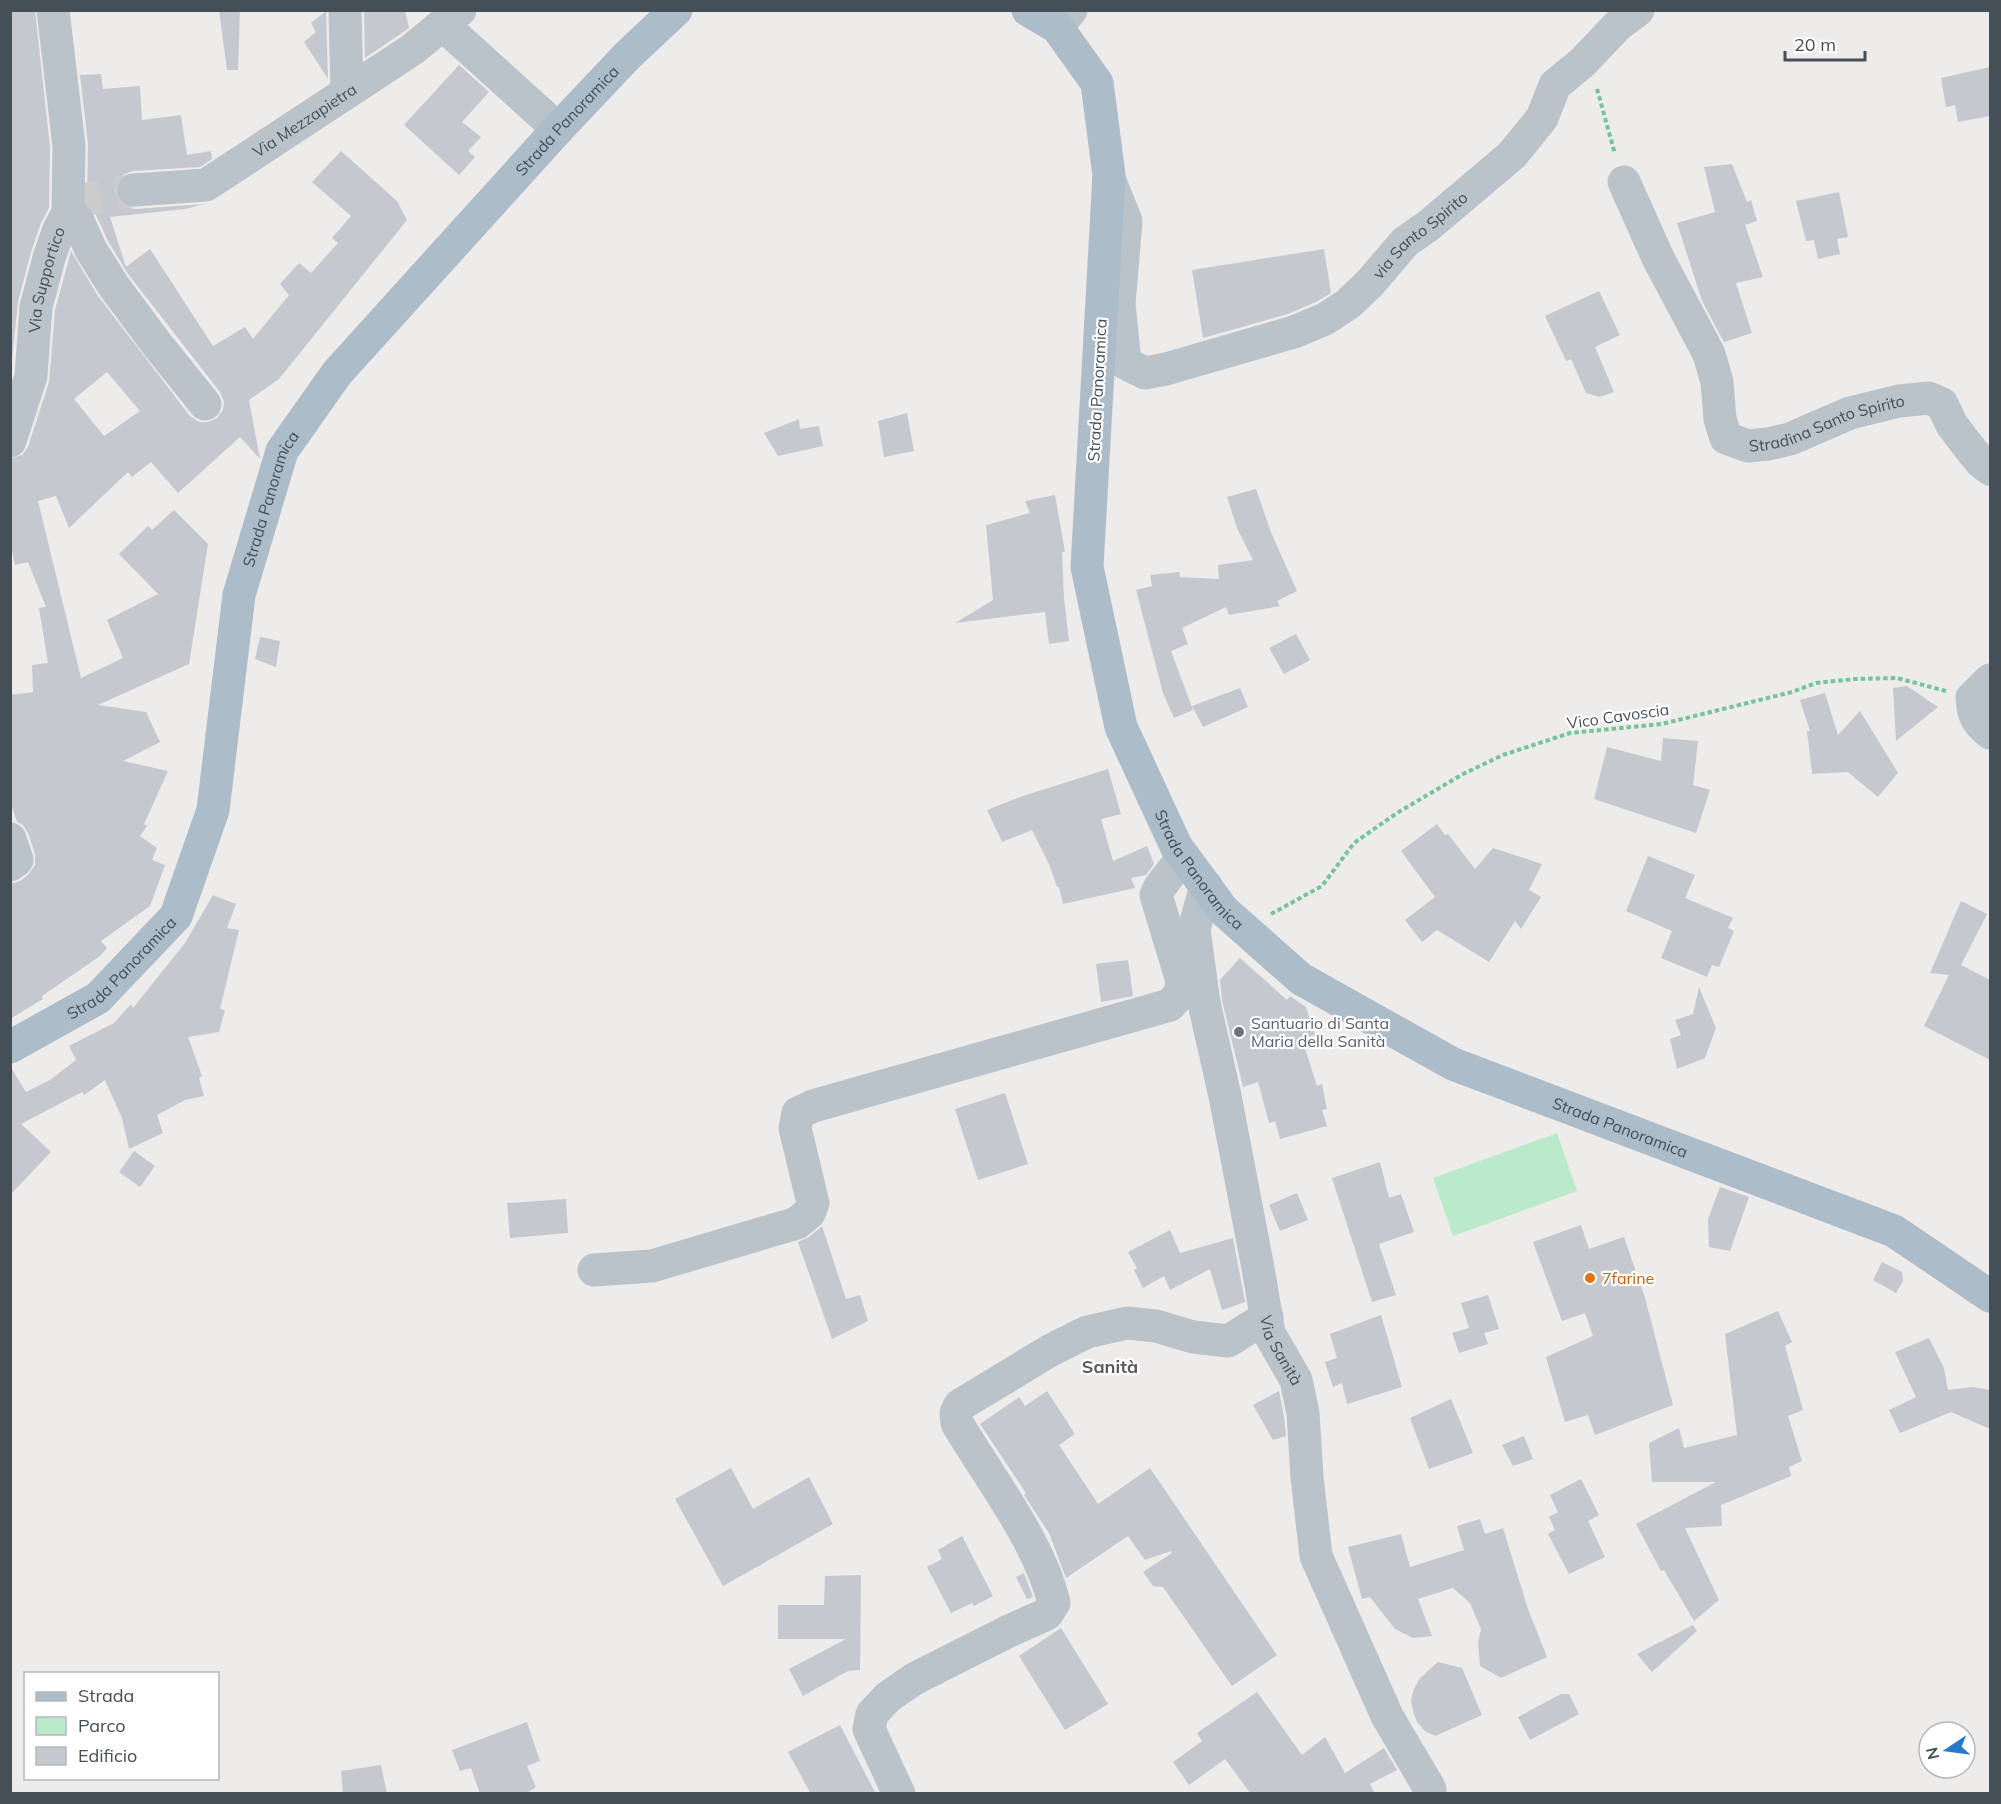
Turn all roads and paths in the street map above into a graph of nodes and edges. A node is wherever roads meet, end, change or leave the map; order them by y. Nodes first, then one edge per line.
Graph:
1 (53, 10) edge
2 (345, 10) edge
3 (676, 10) edge
4 (1028, 10) edge
5 (1638, 10) edge
6 (452, 18) edge
7 (1064, 19) edge
8 (1583, 62) junction
9 (347, 92) junction
10 (558, 129) junction
11 (1108, 179) junction
12 (1624, 182) joint
13 (134, 190) tunnel mouth
14 (68, 213) junction
15 (205, 404) dead end
16 (10, 441) edge
17 (1990, 470) edge
18 (1982, 693) edge
19 (1990, 733) edge
20 (10, 840) edge
21 (1183, 857) junction
22 (10, 866) edge
23 (1206, 886) junction
24 (1245, 930) junction
25 (10, 1047) edge
26 (594, 1270) dead end
27 (1990, 1296) edge
28 (1266, 1317) junction
29 (899, 1794) edge
30 (1430, 1794) edge

1 - 14 street, Via Supportico
2 - 9 street
3 - 10 main road, Strada Panoramica
4 - 7 main road, Strada Panoramica
5 - 8 street, via Santo Spirito
6 - 9 street, Via Mezzapietra
6 - 10 street
7 - 11 main road, Strada Panoramica
8 - 11 street, via Santo Spirito
8 - 12 path
9 - 13 street, Via Mezzapietra
10 - 25 main road, Strada Panoramica
11 - 21 main road, Strada Panoramica
12 - 17 street, Stradina Santo Spirito
14 - 15 street
14 - 16 street, Via Supportico
18 - 19 street
18 - 24 path, Vico Cavoscia
20 - 22 street
21 - 23 main road, Strada Panoramica
21 - 26 street
23 - 24 main road, Strada Panoramica
23 - 28 street, Via Sanità
24 - 27 main road, Strada Panoramica
28 - 29 street
28 - 30 street, Via Sanità

